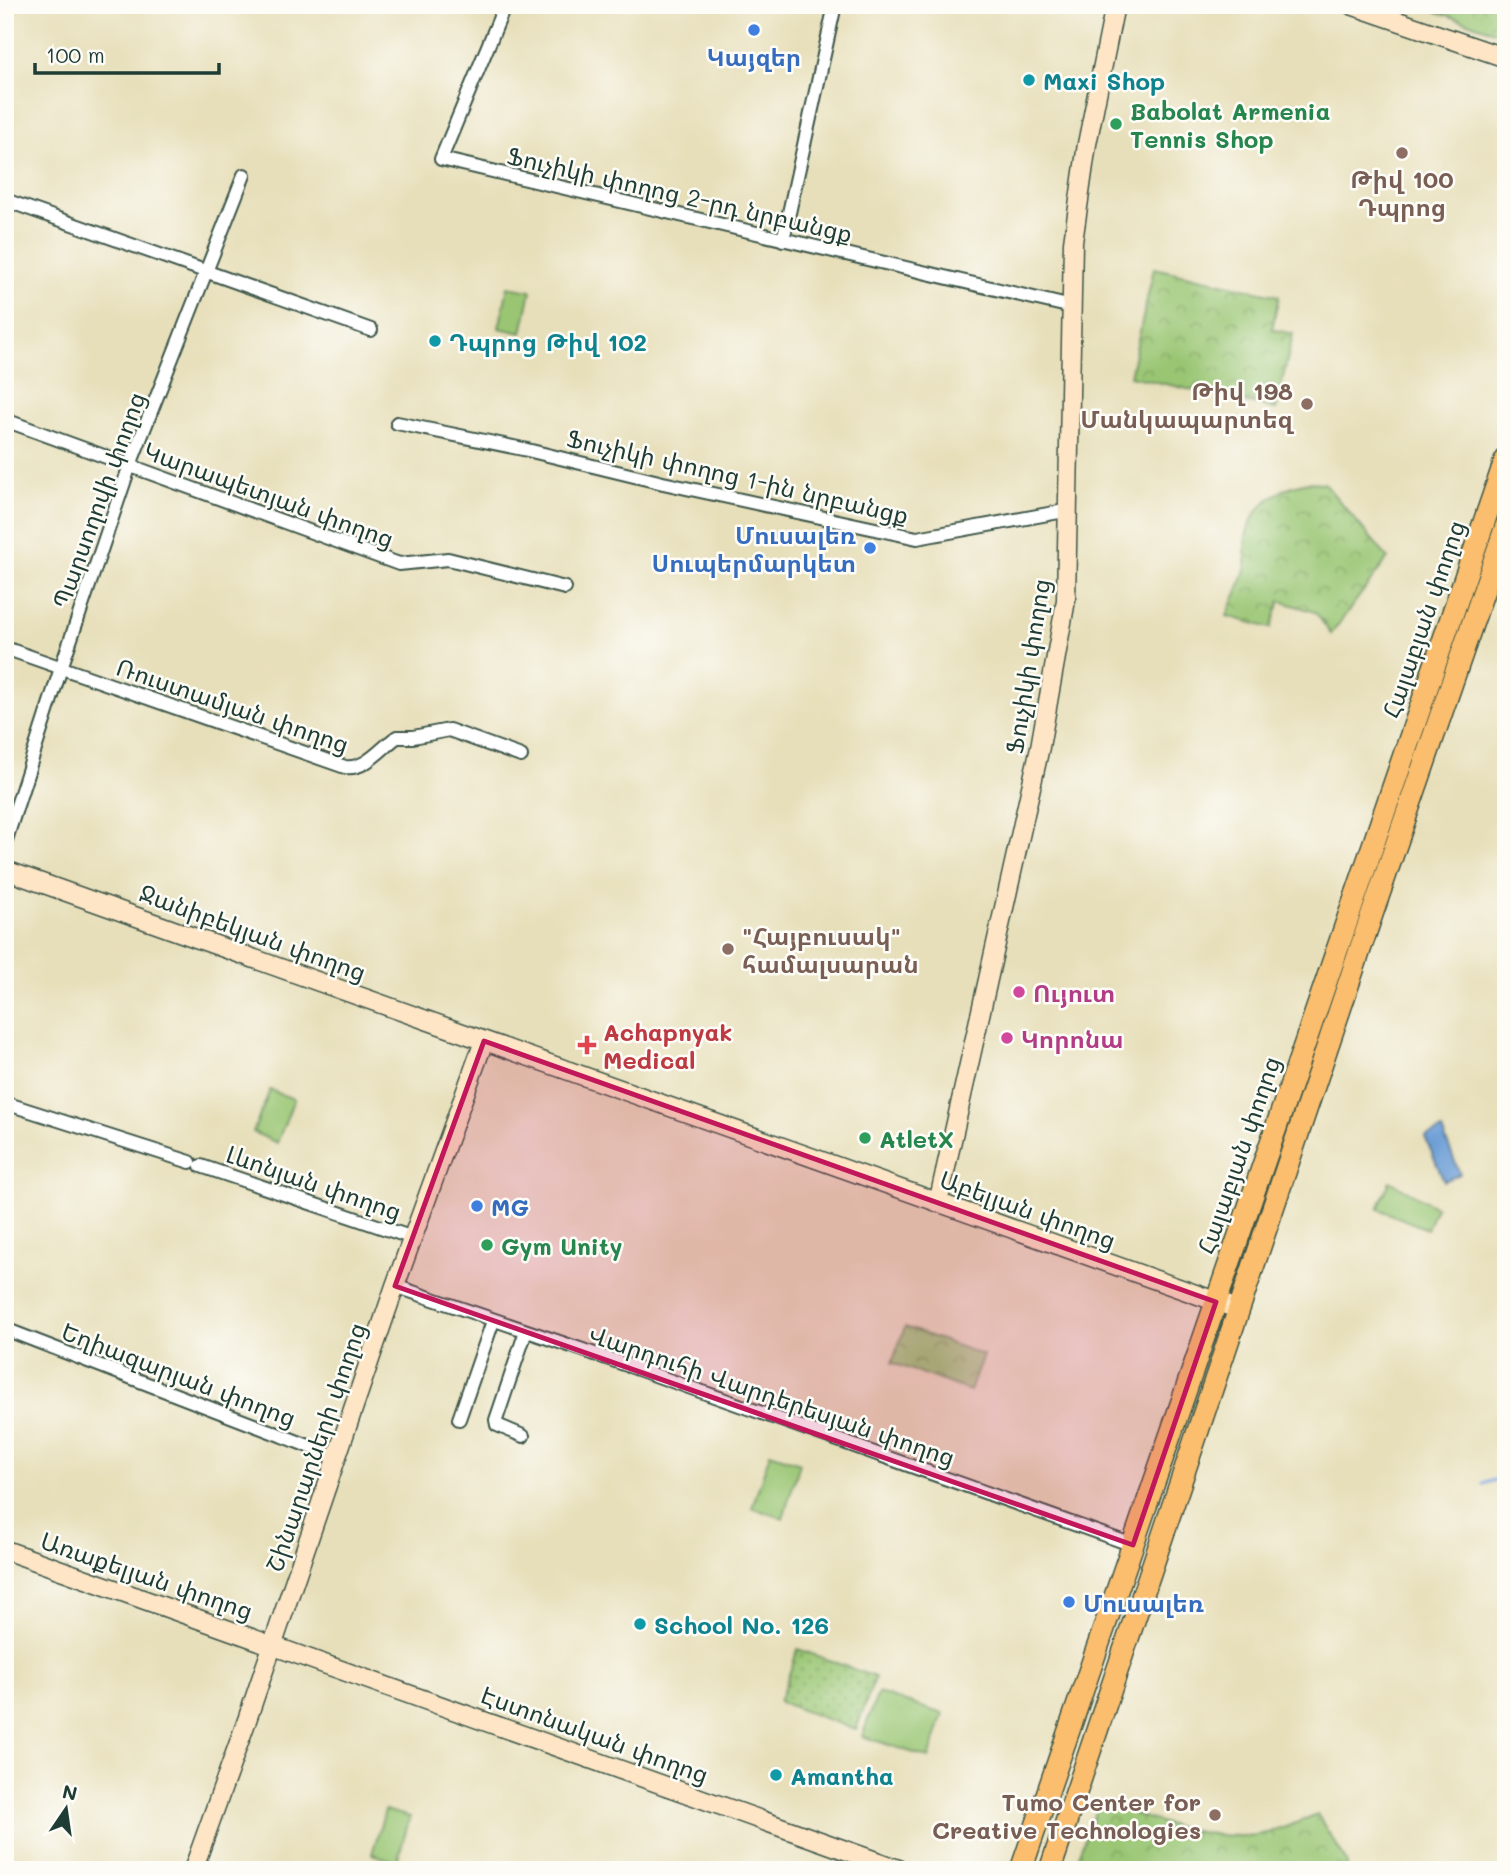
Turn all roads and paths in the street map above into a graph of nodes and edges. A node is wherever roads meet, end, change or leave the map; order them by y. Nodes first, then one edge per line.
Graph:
1 (505, 5) edge
2 (835, 5) edge
3 (1115, 5) edge
4 (1351, 5) edge
5 (1380, 5) edge
6 (1506, 48) edge
7 (1506, 58) edge
8 (244, 175) dead end
9 (5, 200) edge
10 (783, 240) junction
11 (206, 271) junction
12 (1072, 307) junction
13 (371, 331) dead end
14 (5, 420) edge
15 (397, 423) dead end
16 (1506, 458) edge
17 (130, 465) junction
18 (1070, 510) junction
19 (1506, 526) edge
20 (565, 588) dead end
21 (5, 648) edge
22 (61, 668) junction
23 (521, 756) dead end
24 (1374, 841) junction
25 (5, 844) edge
26 (1395, 847) junction
27 (5, 870) edge
28 (484, 1041) junction
29 (5, 1103) edge
30 (1269, 1143) junction
31 (1292, 1151) junction
32 (938, 1203) junction
33 (413, 1238) junction
34 (396, 1286) junction
35 (1216, 1302) junction
36 (1239, 1310) junction
37 (493, 1321) junction
38 (5, 1329) edge
39 (526, 1331) junction
40 (459, 1419) dead end
41 (523, 1436) dead end
42 (337, 1457) junction
43 (1133, 1545) junction
44 (5, 1550) edge
45 (273, 1645) junction
46 (193, 1870) edge
47 (901, 1870) edge
48 (1021, 1870) edge
49 (1050, 1870) edge

1 - 10 street, Ֆուչիկի փողոց 2-րդ նրբանցք
2 - 10 street
3 - 12 street, Ֆուչիկի փողոց
4 - 7 street
5 - 6 street
8 - 11 street, Պարսողովի փողոց
9 - 11 street
10 - 12 street, Ֆուչիկի փողոց 2-րդ նրբանցք
11 - 13 street
11 - 17 street, Պարսողովի փողոց
12 - 18 street, Ֆուչիկի փողոց
14 - 17 street, Կարապետյան փողոց
15 - 18 street, Ֆուչիկի փողոց 1-ին նրբանցք
16 - 24 main road, Հալաբյան փողոց
17 - 20 street, Կարապետյան փողոց
17 - 22 street, Պարսողովի փողոց
18 - 32 street, Ֆուչիկի փողոց
19 - 26 main road, Հալաբյան փողոց
21 - 22 street, Ռուստամյան փողոց
22 - 23 street, Ռուստամյան փողոց
22 - 25 street, Պարսողովի փողոց
24 - 26 main road
24 - 30 main road, Հալաբյան փողոց
26 - 31 main road, Հալաբյան փողոց
27 - 28 street, Ջանիբեկյան փողոց
28 - 32 street, Աբելյան փողոց
28 - 33 street, Շինարարների փողոց
29 - 33 street, Լևոնյան փողոց
30 - 31 main road
30 - 35 main road, Հալաբյան փողոց
31 - 36 main road, Հալաբյան փողոց
32 - 35 street, Աբելյան փողոց
33 - 34 street, Շինարարների փողոց
34 - 37 street, Վարդուհի Վարդերեսյան փողոց
34 - 42 street, Շինարարների փողոց
35 - 36 street, Աբելյան փողոց
35 - 43 main road, Հալաբյան փողոց
36 - 49 main road, Հալաբյան փողոց
37 - 39 street, Վարդուհի Վարդերեսյան փողոց
37 - 40 street
38 - 42 street, Եղիազարյան փողոց
39 - 41 street
39 - 43 street, Վարդուհի Վարդերեսյան փողոց
42 - 45 street, Շինարարների փողոց
43 - 48 main road, Հալաբյան փողոց
44 - 45 street, Առաքելյան փողոց
45 - 46 street, Շինարարների փողոց
45 - 47 street, Էստոնական փողոց

